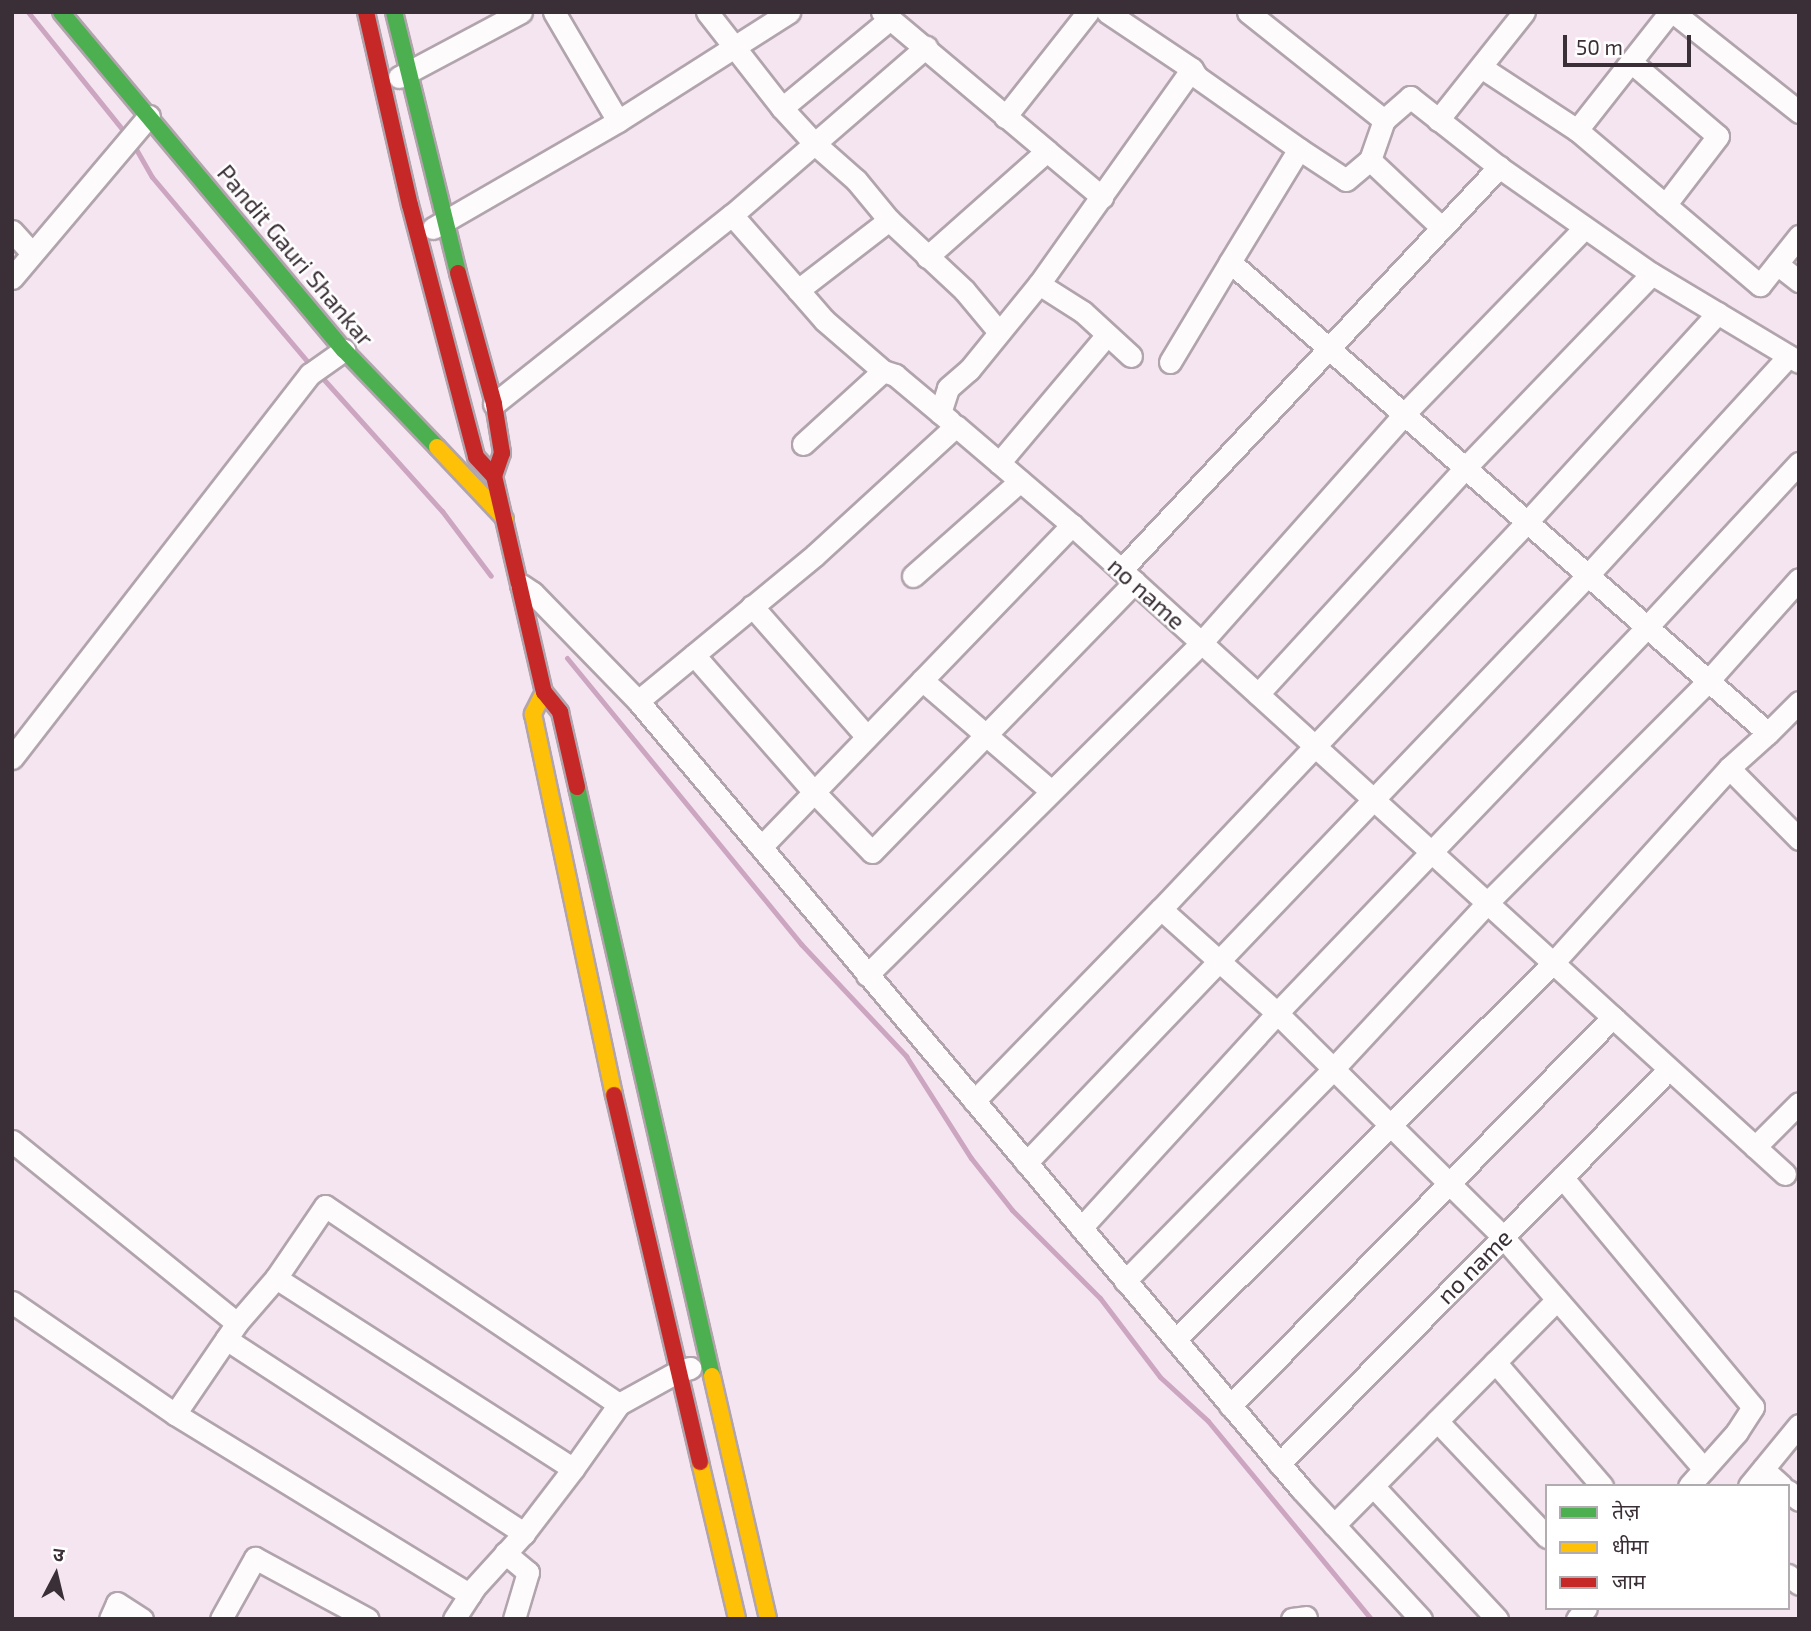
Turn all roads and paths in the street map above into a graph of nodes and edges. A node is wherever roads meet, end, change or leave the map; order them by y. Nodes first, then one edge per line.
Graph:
1 (61, 12) edge
2 (366, 12) edge
3 (394, 12) edge
4 (521, 12) edge
5 (554, 12) edge
6 (707, 12) edge
7 (789, 12) edge
8 (1088, 12) edge
9 (1107, 12) edge
10 (1248, 12) edge
11 (1671, 12) edge
12 (1520, 14) edge
13 (886, 15) edge
14 (926, 47) junction
15 (734, 49) junction
16 (1631, 62) junction
17 (1481, 67) junction
18 (1192, 69) junction
19 (408, 74) junction
20 (382, 82) junction
21 (782, 108) junction
22 (1799, 112) edge
23 (149, 116) junction
24 (1006, 117) junction
25 (1384, 120) junction
26 (1438, 120) junction
27 (618, 121) junction
28 (1577, 130) junction
29 (815, 144) junction
30 (1299, 149) junction
31 (1047, 151) junction
32 (1370, 160) junction
33 (1499, 167) junction
34 (1102, 197) junction
35 (1665, 205) junction
36 (732, 215) junction
37 (888, 220) junction
38 (444, 224) junction
39 (1442, 228) junction
40 (1584, 228) junction
41 (12, 231) edge
42 (418, 233) junction
43 (1799, 236) edge
44 (31, 252) junction
45 (927, 257) junction
46 (1230, 262) junction
47 (1777, 264) junction
48 (1652, 274) junction
49 (12, 278) edge
50 (1799, 281) edge
51 (1039, 284) junction
52 (798, 290) junction
53 (1718, 313) junction
54 (999, 332) junction
55 (1106, 336) junction
56 (1330, 349) junction
57 (344, 350) junction
58 (1131, 356) dead end
59 (1794, 359) edge
60 (1170, 362) dead end
61 (883, 371) junction
62 (494, 404) junction
63 (1404, 414) junction
64 (948, 420) junction
65 (803, 444) dead end
66 (999, 463) junction
67 (1799, 463) edge
68 (1465, 468) junction
69 (494, 476) junction
70 (1020, 481) junction
71 (505, 519) junction
72 (1527, 522) junction
73 (1072, 525) junction
74 (1588, 575) junction
75 (913, 576) dead end
76 (1128, 576) junction
77 (1799, 579) edge
78 (521, 584) junction
79 (752, 606) junction
80 (1647, 627) junction
81 (1201, 643) junction
82 (694, 654) junction
83 (922, 680) junction
84 (1709, 680) junction
85 (544, 691) junction
86 (1258, 694) junction
87 (638, 701) junction
88 (1799, 702) edge
89 (985, 733) junction
90 (1768, 733) junction
91 (867, 737) junction
92 (1314, 746) junction
93 (12, 758) edge
94 (1729, 768) junction
95 (1050, 790) junction
96 (814, 792) junction
97 (1372, 798) junction
98 (1799, 839) edge
99 (761, 847) junction
100 (1430, 851) junction
101 (1487, 903) junction
102 (1161, 909) junction
103 (1220, 962) junction
104 (1553, 963) junction
105 (867, 975) junction
106 (1277, 1013) junction
107 (1613, 1017) junction
108 (1333, 1069) junction
109 (1669, 1069) junction
110 (974, 1101) junction
111 (1799, 1103) edge
112 (1391, 1125) junction
113 (12, 1141) edge
114 (1755, 1147) junction
115 (1026, 1163) junction
116 (1785, 1174) dead end
117 (1562, 1177) junction
118 (1450, 1183) junction
119 (673, 1209) junction
120 (641, 1215) junction
121 (1080, 1228) junction
122 (1503, 1237) junction
123 (276, 1278) junction
124 (1125, 1280) junction
125 (1558, 1300) junction
126 (12, 1302) edge
127 (232, 1331) junction
128 (1175, 1340) junction
129 (1495, 1362) junction
130 (708, 1364) junction
131 (677, 1371) junction
132 (619, 1404) junction
133 (1230, 1406) junction
134 (175, 1414) junction
135 (1437, 1421) junction
136 (1799, 1425) edge
137 (1279, 1464) junction
138 (573, 1469) junction
139 (1704, 1469) junction
140 (1763, 1469) junction
141 (1600, 1484) edge
142 (1691, 1484) edge
143 (1751, 1484) edge
144 (1780, 1484) edge
145 (1373, 1486) junction
146 (1334, 1525) junction
147 (524, 1533) junction
148 (1545, 1535) edge
149 (505, 1553) junction
150 (470, 1595) junction
151 (110, 1619) edge
152 (142, 1619) edge
153 (221, 1619) edge
154 (368, 1619) edge
155 (454, 1619) edge
156 (514, 1619) edge
157 (737, 1619) edge
158 (768, 1619) edge
159 (1421, 1619) edge
160 (1497, 1619) edge

1 - 23 main road, Pandit Gauri Shankar
2 - 20 main road
3 - 19 main road
4 - 19 street
5 - 27 street
6 - 15 street
7 - 15 street
8 - 24 street
9 - 18 street
10 - 25 street
11 - 16 street
11 - 22 street
12 - 17 street
13 - 14 street
13 - 21 street
14 - 24 street
14 - 29 street
15 - 21 street
15 - 27 street
16 - 28 street
16 - 35 street
17 - 26 street
17 - 28 street
18 - 30 street
18 - 34 street
19 - 20 street
19 - 38 main road
20 - 42 main road
21 - 29 street
23 - 44 street
23 - 57 main road, Pandit Gauri Shankar
24 - 31 street
25 - 26 street
25 - 32 street
26 - 33 street
27 - 38 street
28 - 35 street
29 - 36 street
29 - 37 street
30 - 32 street
30 - 46 street
31 - 34 street
31 - 45 street
32 - 39 street
33 - 39 street
33 - 40 street
34 - 51 street
35 - 47 street
36 - 52 street, no name
36 - 62 street
37 - 45 street
37 - 52 street
38 - 42 street
38 - 62 main road
39 - 56 street
40 - 48 street
40 - 63 street
41 - 44 street
42 - 69 main road
43 - 47 street
44 - 49 street
45 - 54 street
46 - 56 street
46 - 60 street
47 - 50 street
48 - 53 street
48 - 68 street
51 - 54 street
51 - 55 street
52 - 61 street, no name
53 - 59 street
53 - 72 street
54 - 64 street
55 - 58 street
55 - 66 street
56 - 63 street
56 - 76 street
57 - 71 main road, Pandit Gauri Shankar
57 - 93 street
59 - 74 street
61 - 64 street, no name
61 - 65 street
62 - 69 main road
63 - 68 street
63 - 81 street
64 - 66 street, no name
64 - 79 street
66 - 70 street, no name
67 - 80 street
68 - 72 street
68 - 86 street
69 - 71 main road
70 - 73 street, no name
70 - 75 street
71 - 78 main road
72 - 74 street
72 - 92 street
73 - 76 street, no name
73 - 83 street
74 - 80 street
74 - 97 street
76 - 81 street, no name
76 - 89 street
77 - 84 street
78 - 85 main road
78 - 87 street
79 - 82 street
79 - 91 street
80 - 84 street
80 - 100 street
81 - 86 street, no name
81 - 95 street
82 - 87 street
82 - 96 street
83 - 89 street
83 - 91 street
84 - 90 street
84 - 101 street
85 - 119 main road
85 - 120 main road
86 - 92 street, no name
87 - 99 street
88 - 90 street
89 - 95 street
89 - 96 street
90 - 94 street
91 - 96 street
92 - 97 street, no name
92 - 102 street
94 - 98 street
94 - 104 street
95 - 105 street
96 - 99 street
97 - 100 street, no name
97 - 103 street
99 - 105 street
100 - 101 street, no name
100 - 106 street
101 - 104 street, no name
101 - 108 street
102 - 103 street
102 - 110 street
103 - 106 street
103 - 115 street
104 - 107 street, no name
104 - 112 street
105 - 110 street
106 - 108 street
106 - 121 street
107 - 109 street, no name
107 - 118 street
108 - 112 street
108 - 124 street
109 - 114 street, no name
109 - 117 street, no name
110 - 115 street
111 - 114 street
112 - 118 street
112 - 128 street
113 - 127 street
114 - 116 street, no name
115 - 121 street
117 - 122 street, no name
117 - 139 street
118 - 122 street
118 - 133 street
119 - 120 main road
119 - 130 main road
120 - 131 main road
121 - 124 street
122 - 125 street
122 - 137 street, no name
123 - 127 street
123 - 132 street
123 - 138 street
124 - 128 street
125 - 129 street
125 - 139 street
126 - 134 street
127 - 134 street
127 - 147 street
128 - 133 street
129 - 135 street
129 - 141 street
130 - 131 street
130 - 158 main road
131 - 132 street
131 - 157 main road
132 - 138 street
133 - 137 street
134 - 150 street
135 - 145 street
135 - 148 street
136 - 140 street
137 - 146 street
138 - 147 street
139 - 142 street
140 - 143 street
140 - 144 street
145 - 146 street
145 - 160 street
146 - 159 street
147 - 149 street
149 - 150 street
149 - 156 street
150 - 155 street
151 - 152 street
153 - 154 street

